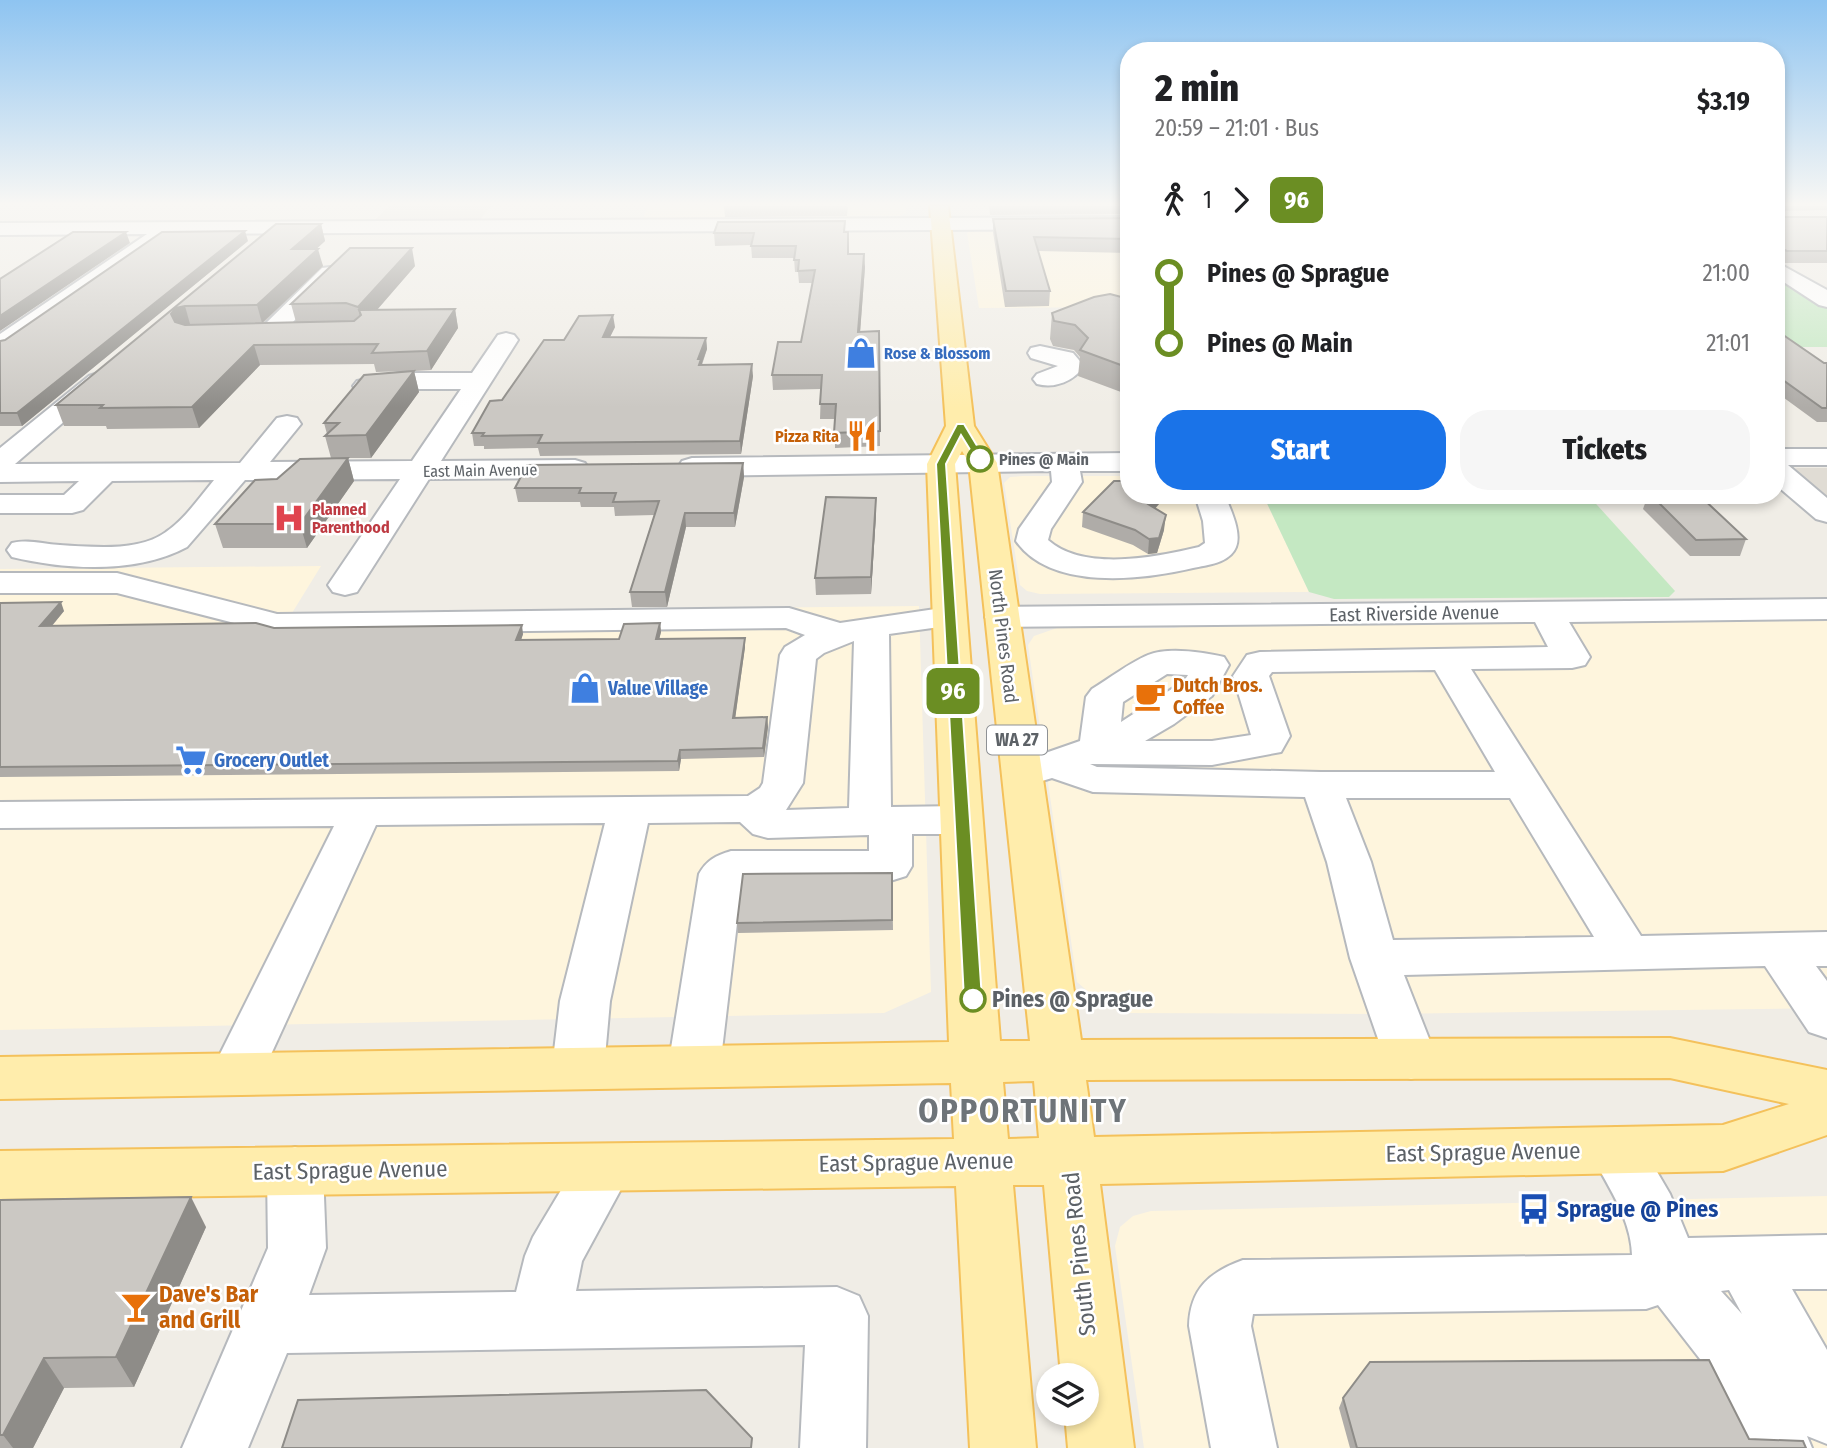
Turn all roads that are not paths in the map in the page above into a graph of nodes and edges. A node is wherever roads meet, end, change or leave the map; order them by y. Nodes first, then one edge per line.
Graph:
1 (103, 274) edge
2 (329, 274) edge
3 (945, 274) edge
4 (1785, 274) edge
5 (1827, 300) edge
6 (324, 332) edge
7 (243, 333) edge
8 (269, 333) junction
9 (506, 340) dead end
10 (0, 345) edge
11 (1040, 353) dead end
12 (115, 366) edge
13 (1046, 379) dead end
14 (479, 381) junction
15 (357, 388) edge
16 (287, 424) dead end
17 (960, 426) junction
18 (1785, 457) edge
19 (1827, 457) edge
20 (0, 462) edge
21 (983, 463) junction
22 (1120, 463) edge
23 (941, 464) junction
24 (1785, 464) edge
25 (668, 467) edge
26 (599, 468) edge
27 (1066, 470) junction
28 (419, 471) junction
29 (242, 472) junction
30 (0, 473) edge
31 (104, 473) junction
32 (1120, 477) edge
33 (0, 504) edge
34 (72, 504) junction
35 (1213, 504) edge
36 (1827, 513) edge
37 (12, 549) edge
38 (0, 583) edge
39 (345, 585) dead end
40 (1827, 609) edge
41 (1546, 612) junction
42 (949, 617) junction
43 (1002, 617) junction
44 (855, 631) junction
45 (1447, 659) junction
46 (1247, 767) junction
47 (1037, 769) junction
48 (1321, 785) junction
49 (1523, 785) junction
50 (750, 809) junction
51 (629, 812) junction
52 (361, 813) junction
53 (0, 815) edge
54 (961, 820) junction
55 (879, 821) junction
56 (1778, 949) junction
57 (1827, 949) edge
58 (1628, 953) junction
59 (1374, 958) junction
60 (1827, 1019) edge
61 (1411, 1059) junction
62 (1058, 1060) junction
63 (978, 1062) junction
64 (694, 1067) junction
65 (578, 1068) junction
66 (236, 1074) junction
67 (0, 1077) edge
68 (1827, 1090) edge
69 (1827, 1113) edge
70 (1616, 1150) junction
71 (984, 1161) junction
72 (1069, 1161) junction
73 (605, 1167) junction
74 (295, 1171) junction
75 (0, 1175) edge
76 (1827, 1262) edge
77 (1746, 1264) junction
78 (1663, 1265) junction
79 (540, 1320) junction
80 (268, 1324) junction
81 (1827, 1412) edge
82 (215, 1448) edge
83 (833, 1448) edge
84 (1003, 1448) edge
85 (1101, 1448) edge
86 (1244, 1448) edge
87 (1779, 1448) edge

1 - 10 street
2 - 8 street
3 - 17 main road, North Pines Road / WA 27
4 - 5 street
6 - 8 street
7 - 8 street
9 - 14 street
11 - 13 street
12 - 20 street
14 - 15 street
14 - 28 street
16 - 29 street
17 - 21 main road, North Pines Road / WA 27
17 - 23 main road
18 - 19 street
21 - 23 street
21 - 27 street
21 - 43 main road, North Pines Road / WA 27
22 - 27 street
23 - 25 street
23 - 42 main road
24 - 36 street
26 - 28 street, East Main Avenue
27 - 32 street
27 - 35 street
28 - 29 street, East Main Avenue
28 - 39 street
29 - 31 street, East Main Avenue
29 - 37 street
30 - 31 street, East Main Avenue
31 - 34 street
33 - 34 street
34 - 37 street
38 - 44 street
40 - 41 street, East Riverside Avenue
41 - 43 street, East Riverside Avenue
41 - 45 street
42 - 44 street
42 - 54 main road
43 - 47 main road, North Pines Road / WA 27
44 - 50 street
44 - 55 street
45 - 46 street
45 - 49 street
46 - 47 street
46 - 47 street
46 - 48 street
47 - 62 main road, North Pines Road / WA 27
48 - 49 street
48 - 59 street
49 - 58 street
50 - 51 street
50 - 55 street
51 - 52 street
51 - 65 street
52 - 53 street
52 - 66 street
54 - 55 street
54 - 63 main road
55 - 64 street
56 - 57 street
56 - 58 street
56 - 60 street
58 - 59 street
59 - 61 street
61 - 62 main road
61 - 68 main road
62 - 63 main road
62 - 72 main road, South Pines Road / WA 27
63 - 64 main road
63 - 71 main road
64 - 65 main road
65 - 66 main road
66 - 67 main road
69 - 70 main road, East Sprague Avenue
70 - 72 main road, East Sprague Avenue
70 - 78 street
71 - 72 main road, East Sprague Avenue
71 - 73 main road, East Sprague Avenue
71 - 84 main road
72 - 85 main road, South Pines Road / WA 27
73 - 74 main road, East Sprague Avenue
73 - 79 street
74 - 75 main road, East Sprague Avenue
74 - 80 street
76 - 77 street
77 - 78 street
77 - 81 street
78 - 86 street
78 - 87 street
79 - 80 street
79 - 83 street
80 - 82 street

